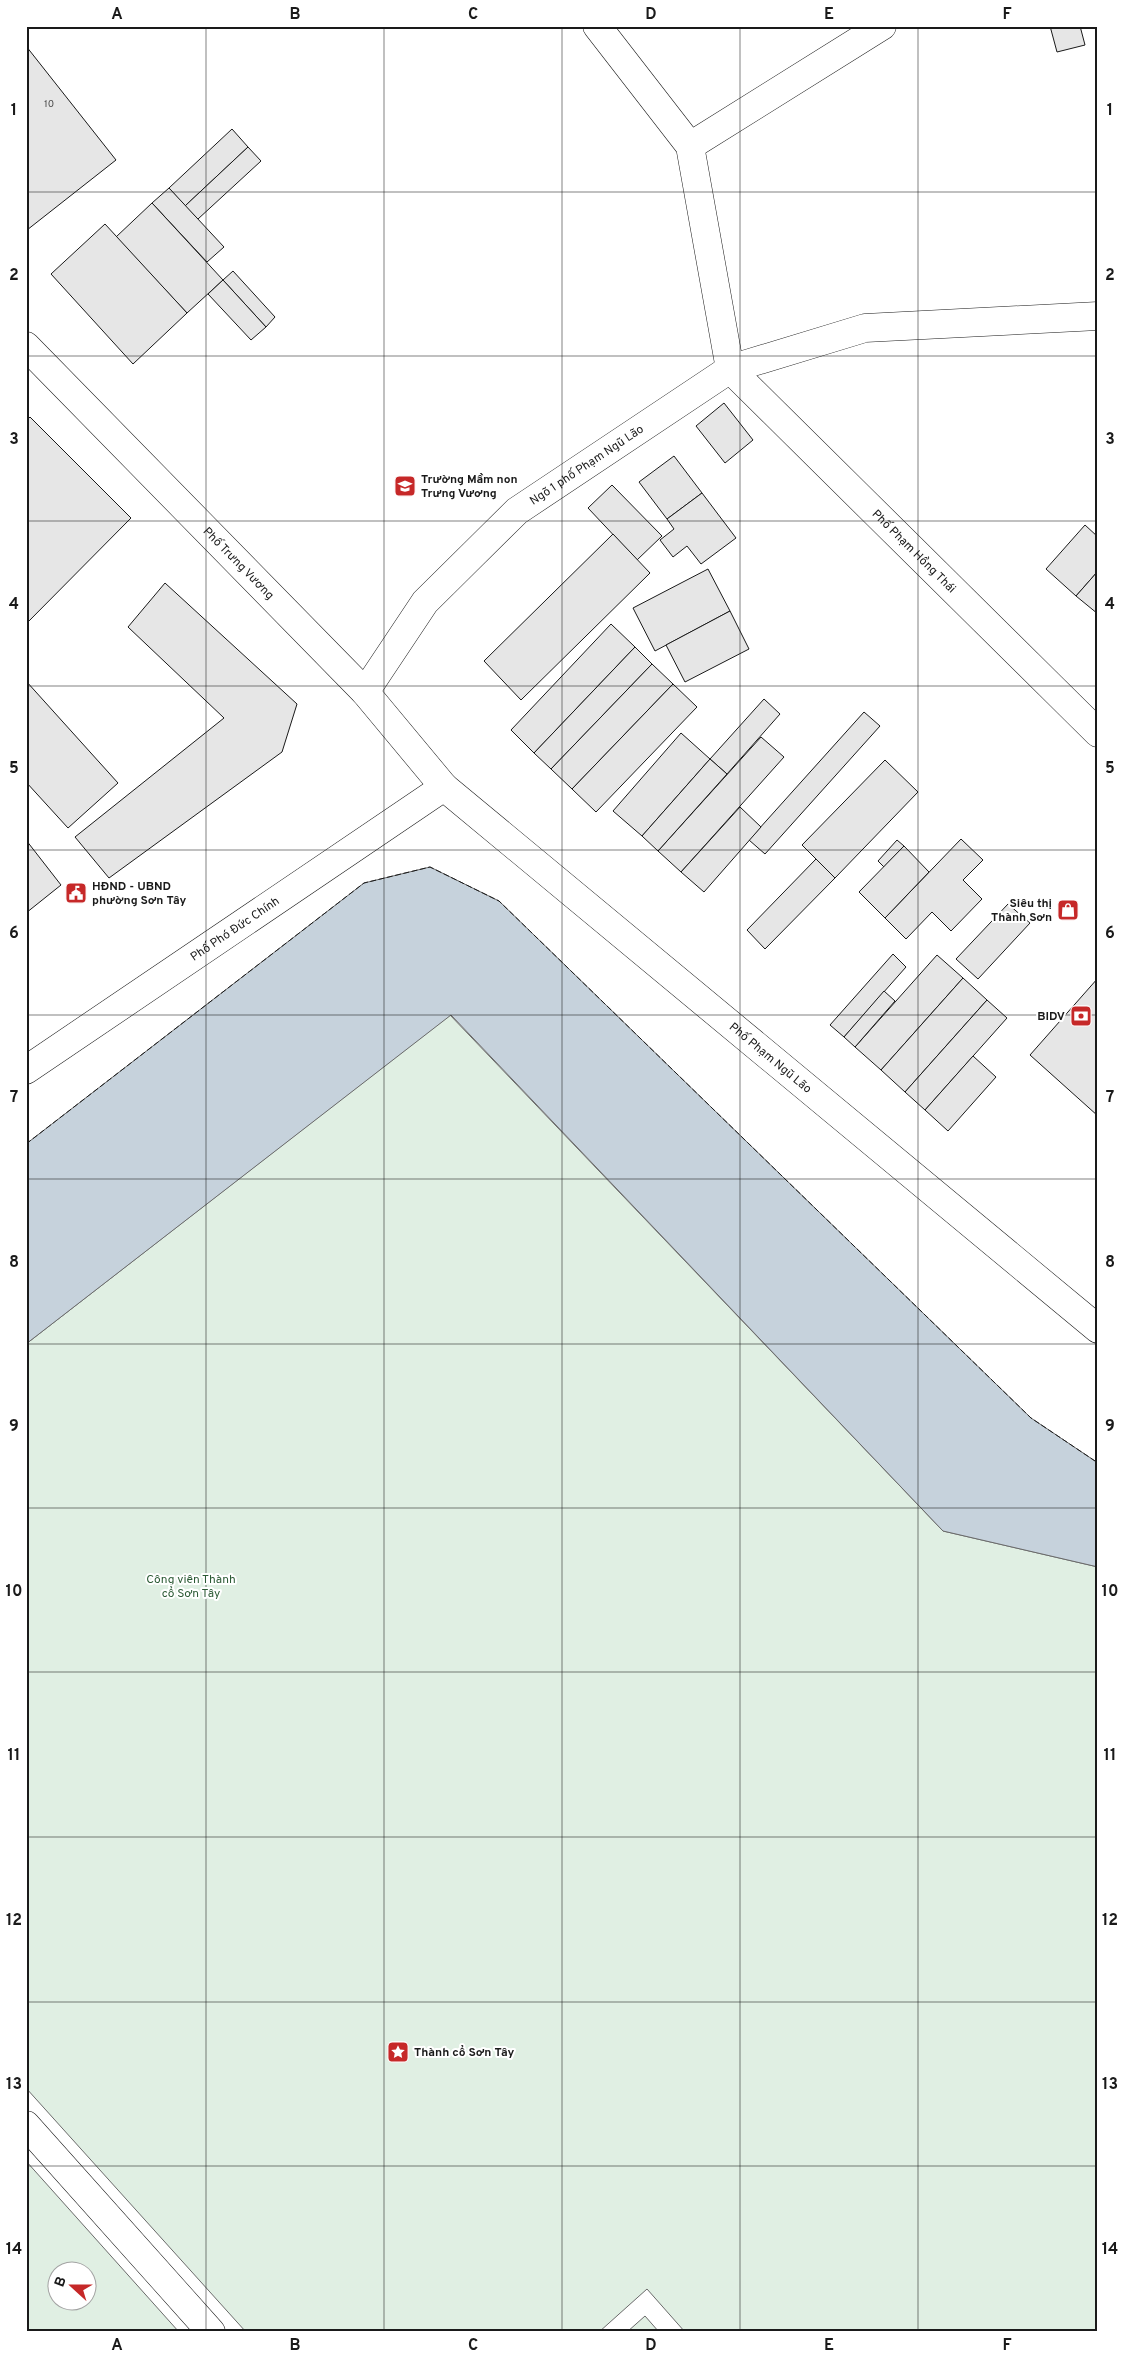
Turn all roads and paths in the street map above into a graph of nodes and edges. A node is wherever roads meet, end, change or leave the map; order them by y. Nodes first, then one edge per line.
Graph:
1 (597, 26) edge
2 (882, 26) edge
3 (690, 146) junction
4 (1098, 316) edge
5 (26, 346) edge
6 (730, 369) junction
7 (365, 692) junction
8 (1098, 733) edge
9 (444, 787) junction
10 (26, 1070) edge
11 (1098, 1329) edge
12 (26, 2125) edge
13 (211, 2332) edge

1 - 3 street
2 - 3 street
3 - 6 street
4 - 6 street, Ngõ 1 phố Phạm Ngũ Lão
5 - 7 street, Phố Trưng Vương
6 - 7 street, Ngõ 1 phố Phạm Ngũ Lão
6 - 8 street, Phố Phạm Hồng Thái
7 - 9 street, Phố Trưng Vương
9 - 10 street, Phố Phó Đức Chính
9 - 11 street, Phố Phạm Ngũ Lão
12 - 13 street

